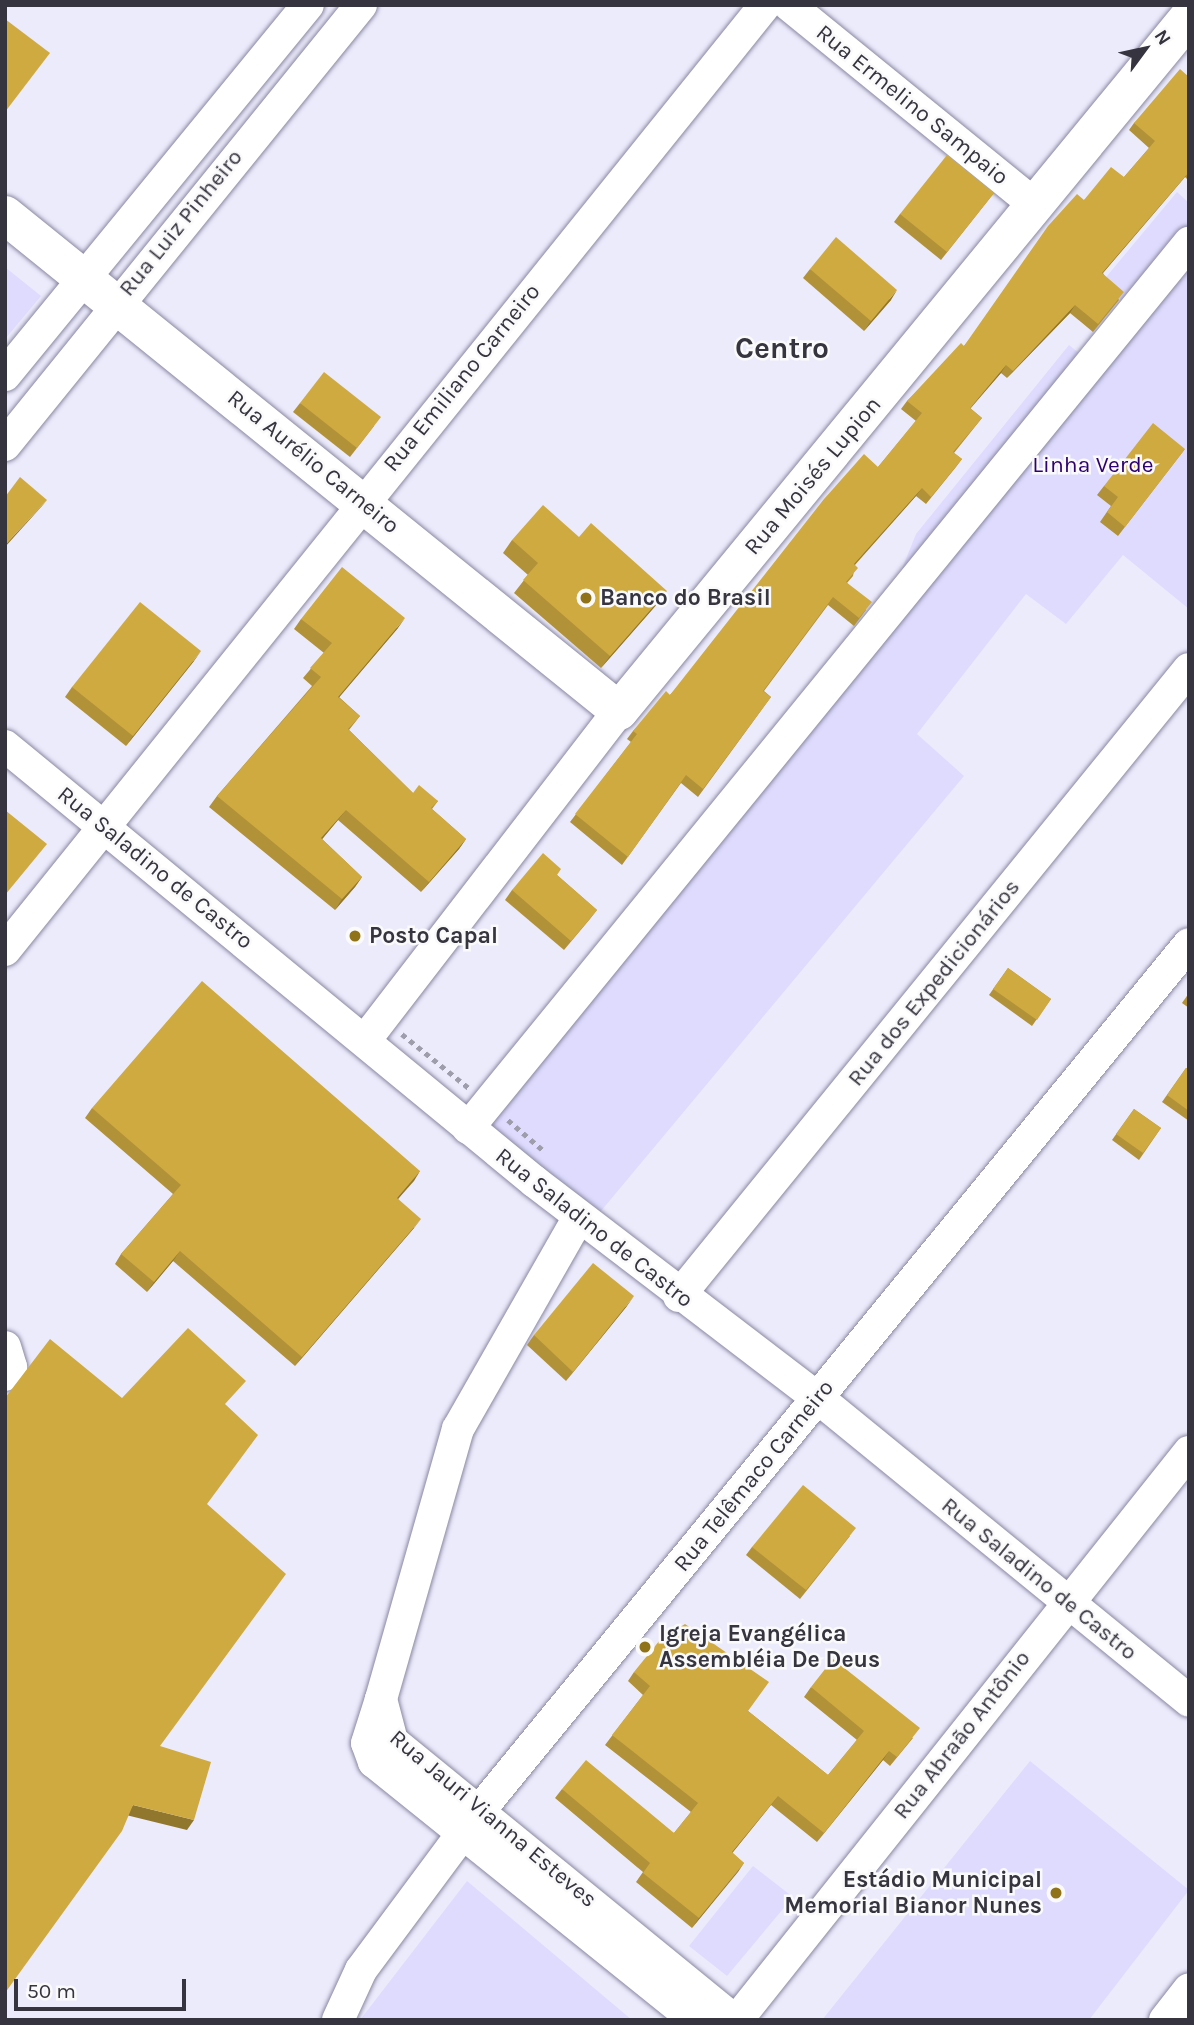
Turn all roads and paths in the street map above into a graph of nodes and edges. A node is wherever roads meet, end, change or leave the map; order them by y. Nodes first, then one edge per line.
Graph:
1 (307, 5) edge
2 (361, 5) edge
3 (765, 5) edge
4 (789, 5) edge
5 (1189, 17) edge
6 (1035, 205) junction
7 (5, 215) edge
8 (1189, 243) edge
9 (82, 278) junction
10 (117, 302) junction
11 (5, 375) edge
12 (5, 444) edge
13 (362, 502) junction
14 (1189, 669) edge
15 (619, 711) junction
16 (5, 746) edge
17 (103, 827) junction
18 (1189, 944) edge
19 (5, 950) edge
20 (366, 1039) junction
21 (468, 1128) junction
22 (579, 1217) junction
23 (679, 1296) junction
24 (5, 1347) edge
25 (5, 1375) edge
26 (818, 1398) junction
27 (1189, 1452) edge
28 (1067, 1602) junction
29 (1189, 1701) edge
30 (471, 1822) junction
31 (1189, 1989) edge
32 (338, 2020) edge
33 (695, 2020) edge
34 (736, 2020) edge
35 (1165, 2020) edge

1 - 9 street, Rua Luiz Pinheiro
2 - 10 street, Rua Luiz Pinheiro
3 - 13 street, Rua Emiliano Carneiro
4 - 6 street, Rua Ermelino Sampaio
5 - 6 main road, Rua Moisés Lupion
6 - 15 main road, Rua Moisés Lupion
7 - 9 main road, Rua Aurélio Carneiro
8 - 21 street
9 - 10 main road, Rua Aurélio Carneiro
9 - 11 street, Rua Luiz Pinheiro
10 - 12 street, Rua Luiz Pinheiro
10 - 13 main road, Rua Aurélio Carneiro
13 - 15 main road, Rua Aurélio Carneiro
13 - 17 street, Rua Emiliano Carneiro
14 - 23 street, Rua dos Expedicionários
15 - 20 street, Rua Moisés Lupion
16 - 17 street, Rua Saladino de Castro
17 - 19 street, Rua Emiliano Carneiro
17 - 20 street, Rua Saladino de Castro
18 - 26 street, Rua Telêmaco Carneiro
20 - 21 street, Rua Saladino de Castro
21 - 22 street, Rua Saladino de Castro
22 - 23 street, Rua Saladino de Castro
22 - 30 street, Rua Jauri Vianna Esteves
23 - 26 street, Rua Saladino de Castro
24 - 25 street
26 - 28 street, Rua Saladino de Castro
26 - 30 street, Rua Telêmaco Carneiro
27 - 28 street, Rua Abraão Antônio
28 - 29 street, Rua Saladino de Castro
28 - 34 street, Rua Abraão Antônio
30 - 32 street, Rua Telêmaco Carneiro
30 - 33 street, Rua Jauri Vianna Esteves
30 - 34 street, Rua Jauri Vianna Esteves
31 - 35 street

